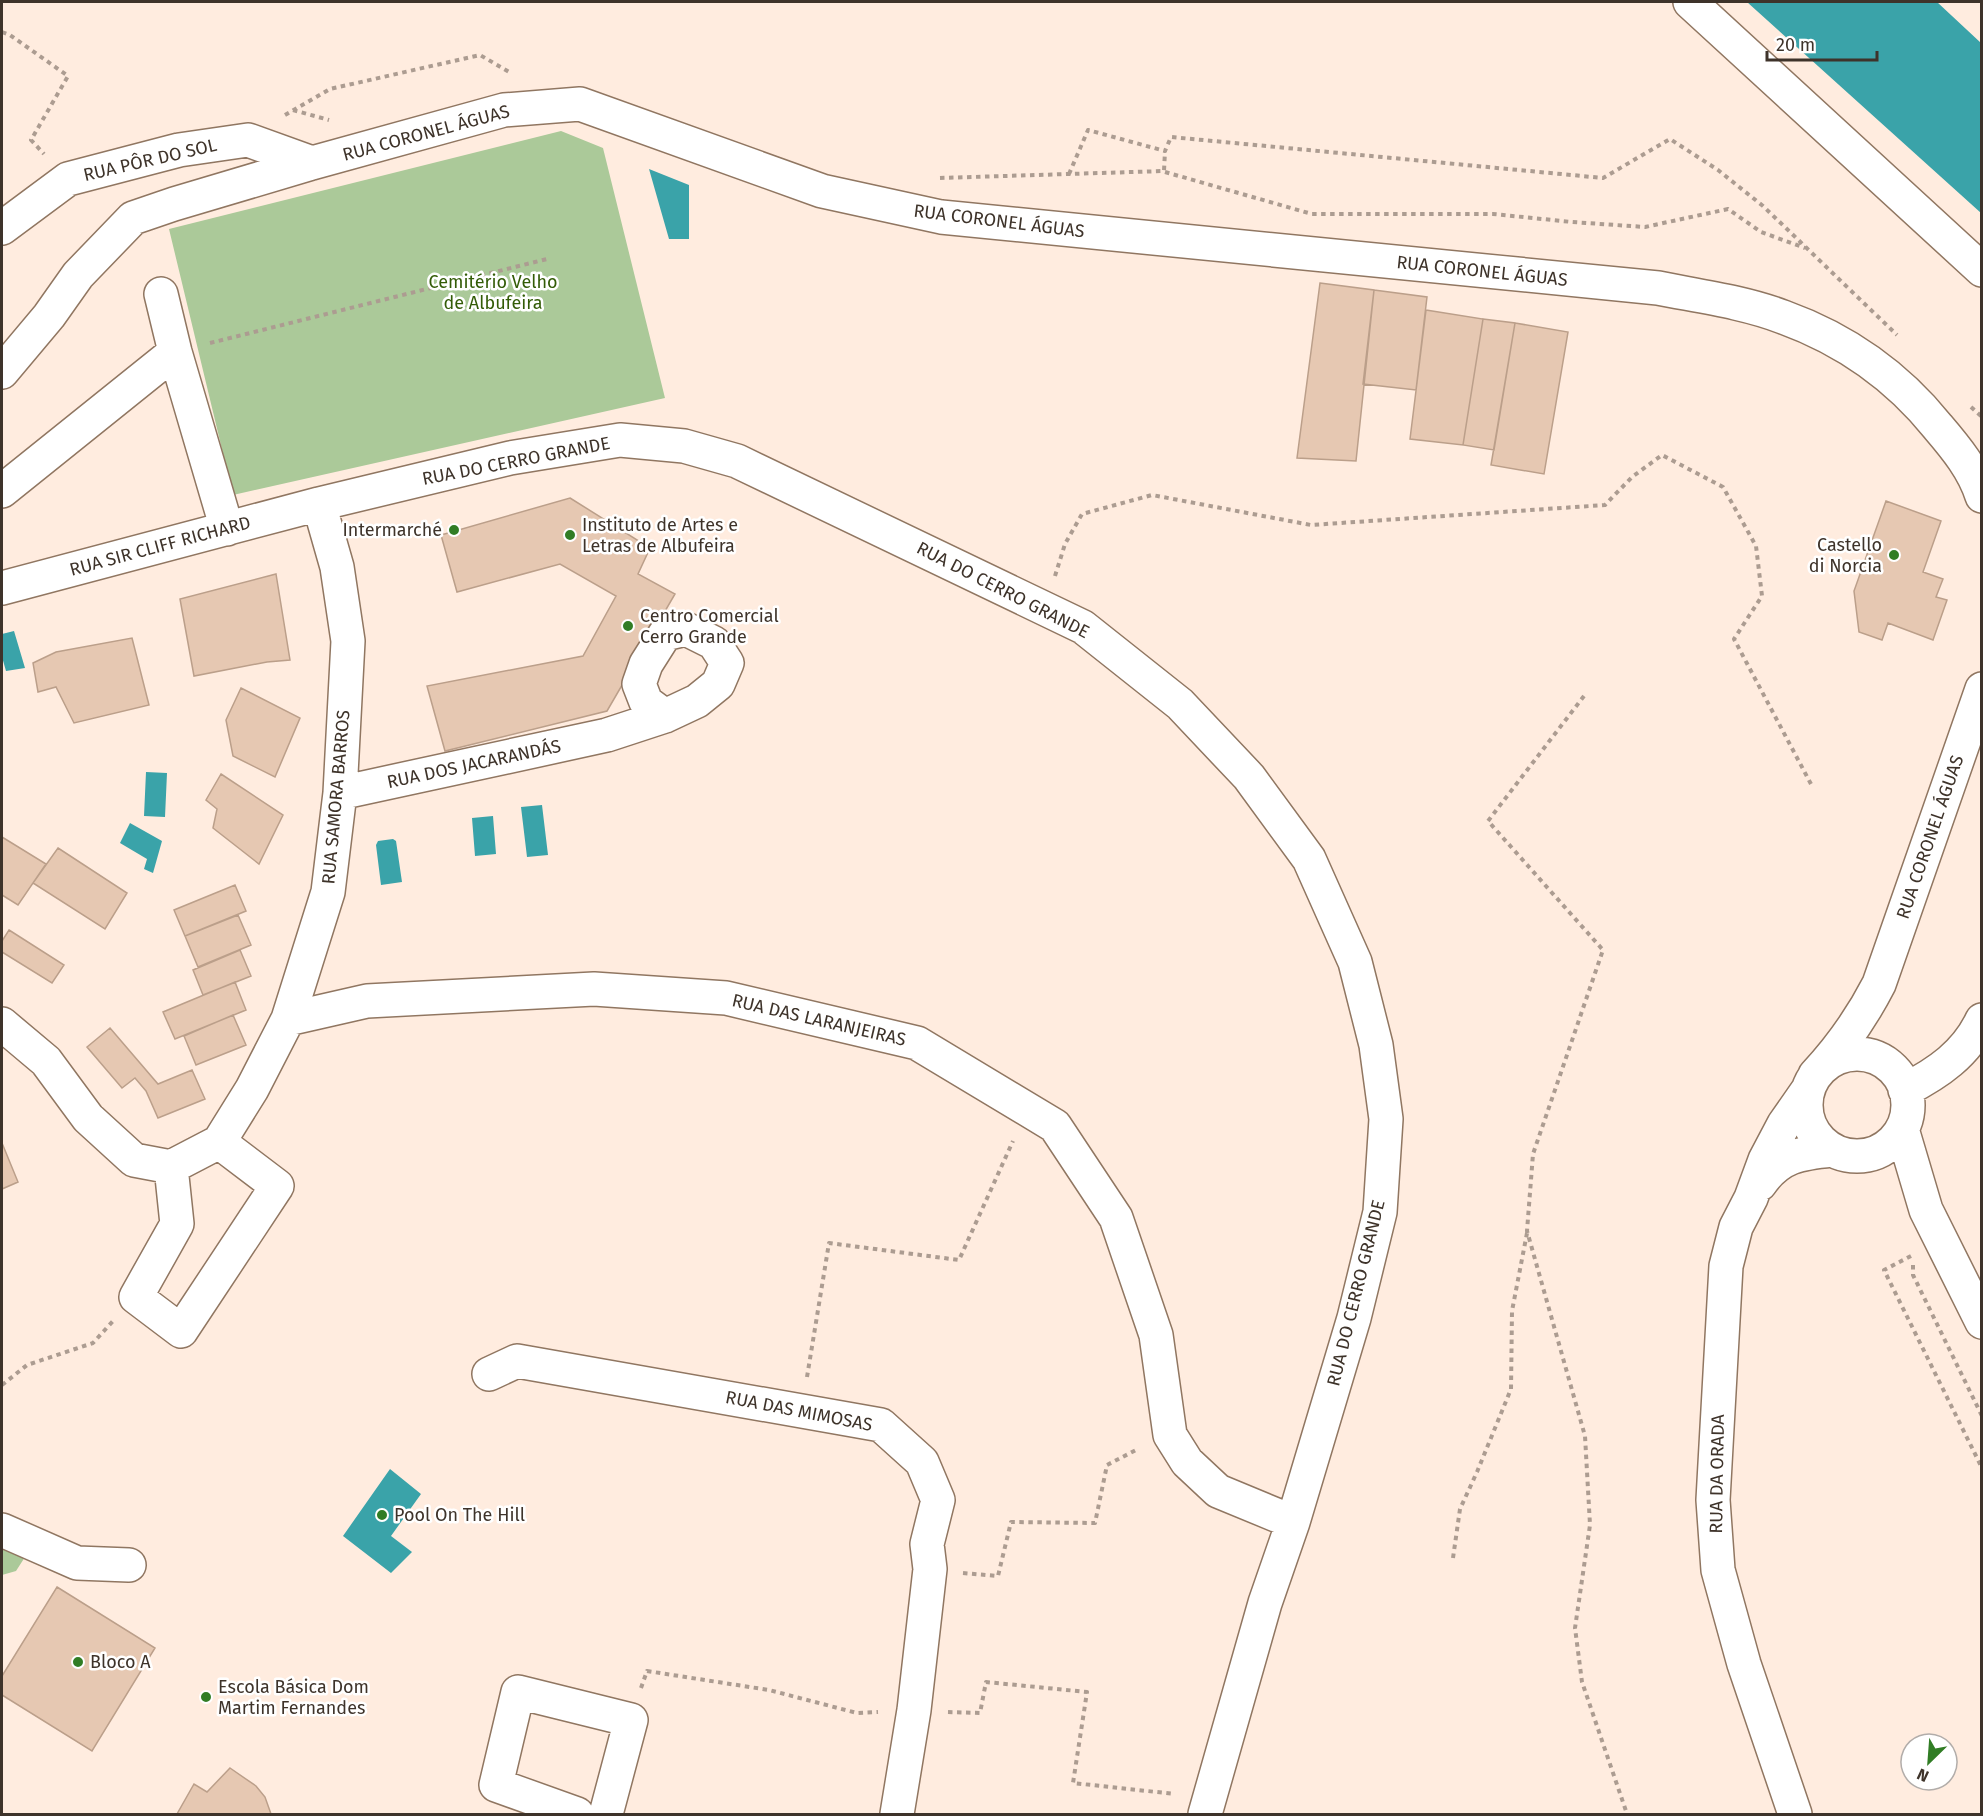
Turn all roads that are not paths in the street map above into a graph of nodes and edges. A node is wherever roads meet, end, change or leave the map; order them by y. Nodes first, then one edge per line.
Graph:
1 (1690, 2) edge
2 (312, 163) junction
3 (2, 228) edge
4 (1982, 270) edge
5 (161, 294) dead end
6 (175, 352) junction
7 (2, 372) edge
8 (2, 491) edge
9 (1982, 496) edge
10 (319, 504) junction
11 (227, 529) junction
12 (2, 588) edge
13 (646, 664) junction
14 (1982, 689) edge
15 (665, 716) junction
16 (607, 735) junction
17 (340, 793) junction
18 (1880, 984) junction
19 (288, 1018) junction
20 (2, 1024) edge
21 (1974, 1033) edge
22 (1886, 1063) junction
23 (1811, 1083) junction
24 (1905, 1090) junction
25 (1902, 1129) junction
26 (219, 1142) junction
27 (1839, 1153) junction
28 (171, 1167) junction
29 (1751, 1198) junction
30 (1926, 1210) junction
31 (1982, 1322) edge
32 (489, 1374) dead end
33 (1293, 1522) junction
34 (2, 1530) edge
35 (129, 1565) dead end
36 (1207, 1806) edge
37 (577, 1815) edge
38 (606, 1815) edge
39 (897, 1815) edge
40 (1795, 1815) edge

1 - 4 street
2 - 3 street, RUA PÔR DO SOL
2 - 7 street, RUA CORONEL ÁGUAS
2 - 9 street, RUA CORONEL ÁGUAS
5 - 6 street
6 - 8 street
6 - 11 street
10 - 11 street, RUA SIR CLIFF RICHARD
10 - 17 street, RUA SAMORA BARROS
10 - 33 street, RUA DO CERRO GRANDE
11 - 12 street, RUA SIR CLIFF RICHARD
13 - 15 street, RUA DOS JACARANDÁS
13 - 15 street, RUA DOS JACARANDÁS
13 - 16 street, RUA DOS JACARANDÁS
14 - 18 street, RUA CORONEL ÁGUAS
15 - 16 street, RUA DOS JACARANDÁS
16 - 17 street, RUA DOS JACARANDÁS
17 - 19 street, RUA SAMORA BARROS
18 - 22 street
18 - 23 street
19 - 26 street, RUA SAMORA BARROS
19 - 33 street, RUA DAS LARANJEIRAS
20 - 28 street
21 - 24 street
22 - 23 street
22 - 24 street
23 - 27 street
23 - 29 street
24 - 25 street
25 - 27 street
25 - 30 street
26 - 28 street
26 - 28 street
27 - 29 street
27 - 30 street
29 - 40 street, RUA DA ORADA
30 - 31 street
32 - 39 street, RUA DAS MIMOSAS
33 - 36 street, RUA DO CERRO GRANDE
34 - 35 street
37 - 38 street

